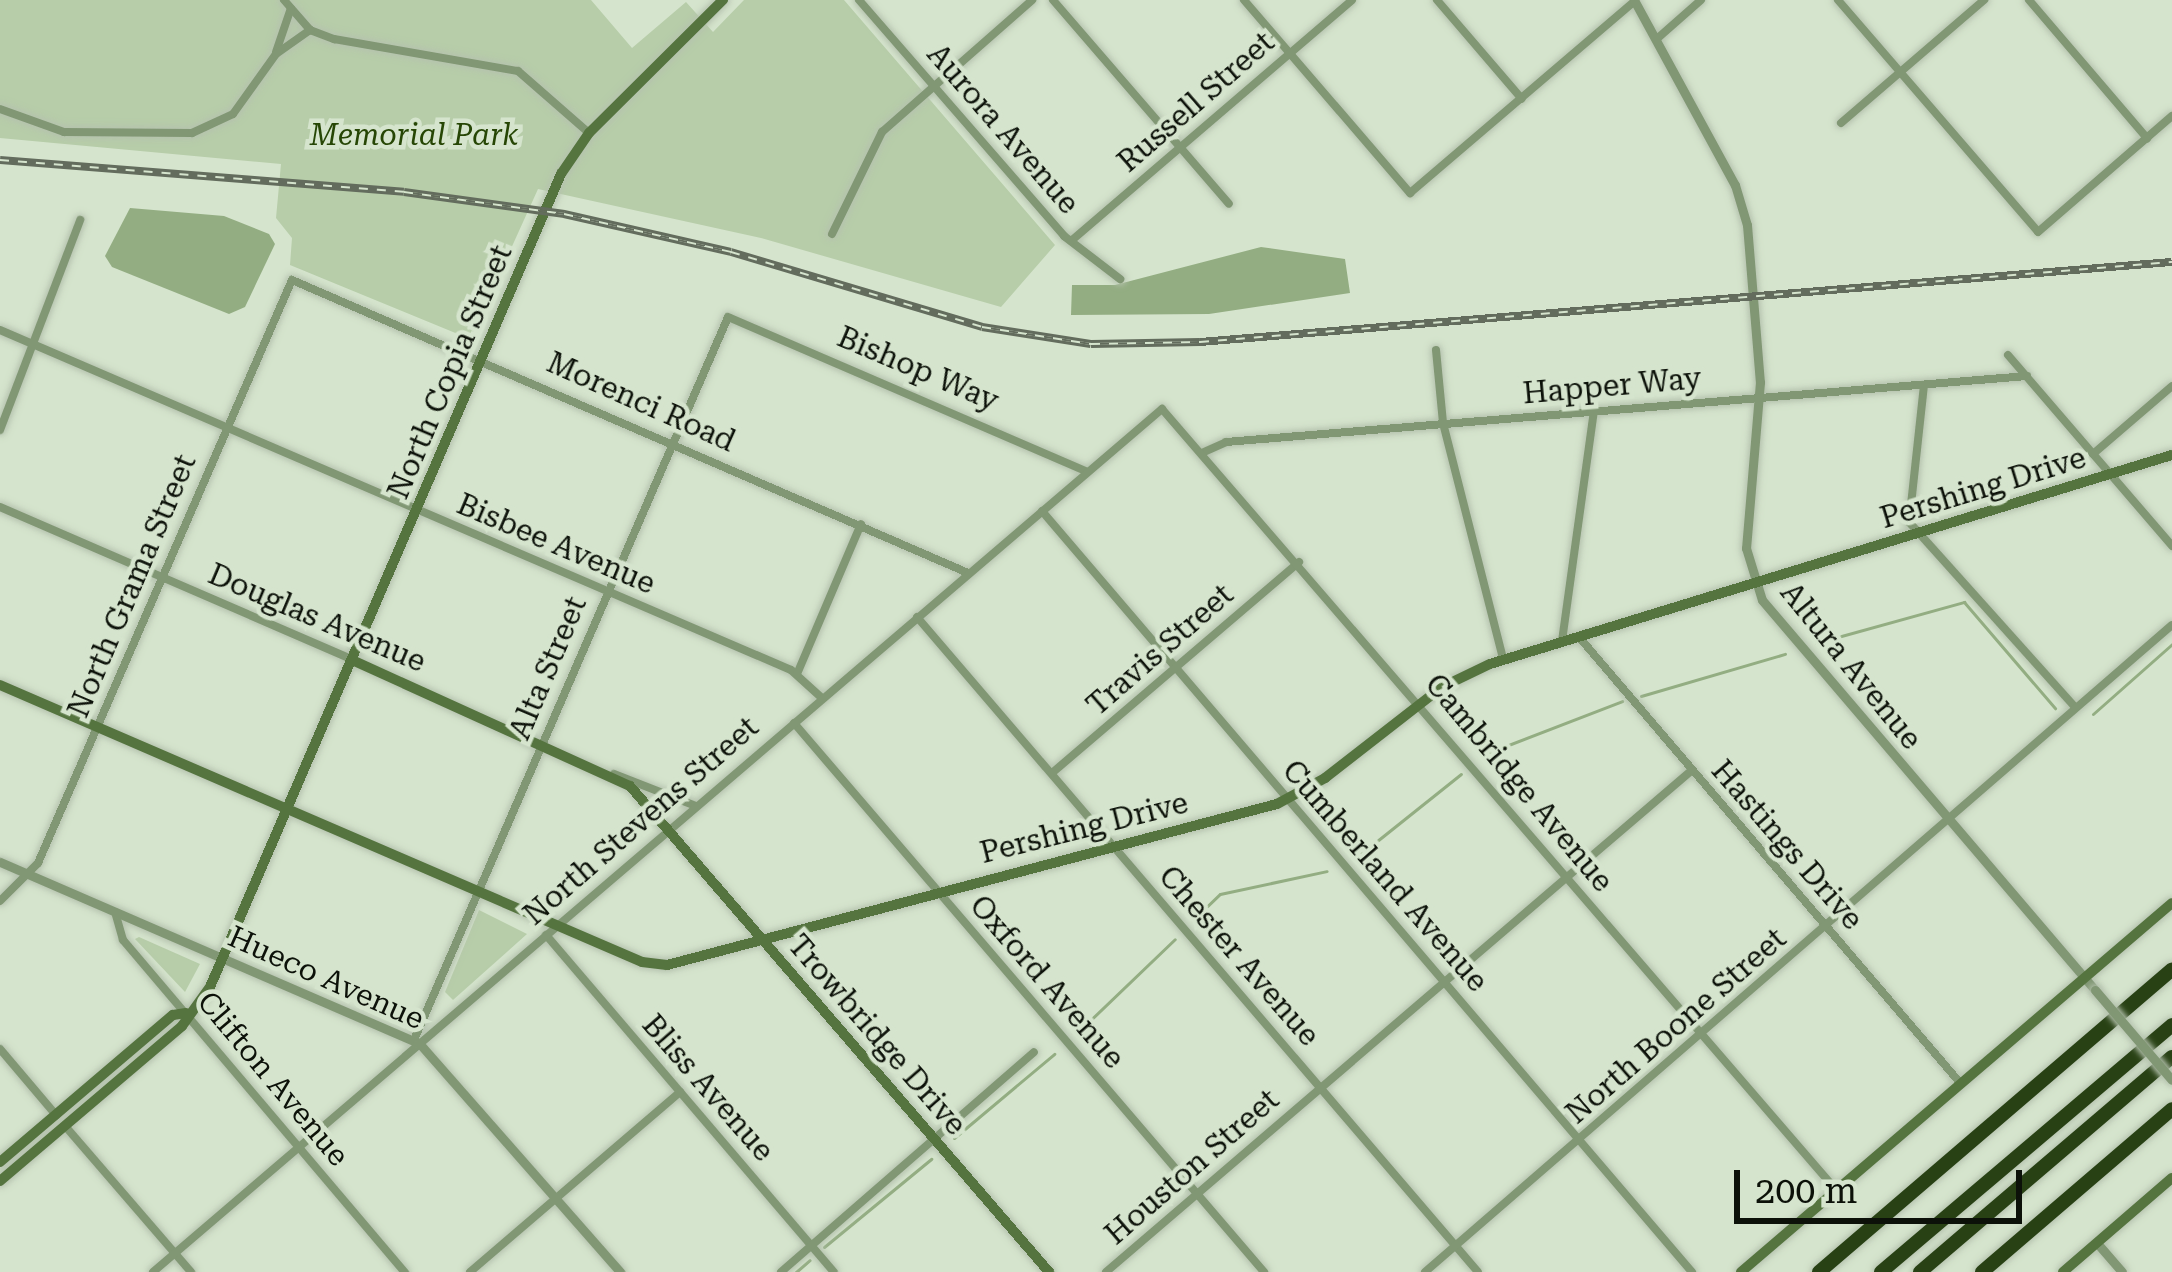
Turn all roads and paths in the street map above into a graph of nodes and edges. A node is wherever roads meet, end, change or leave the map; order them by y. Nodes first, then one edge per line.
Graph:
1 (723, 0) edge
2 (859, 0) edge
3 (1032, 0) edge
4 (1053, 0) edge
5 (1244, 0) edge
6 (1352, 0) edge
7 (1437, 0) edge
8 (1635, 0) edge
9 (1701, 0) edge
10 (1838, 0) edge
11 (1984, 0) edge
12 (2029, 0) edge
13 (288, 4) edge
14 (310, 30) junction
15 (1659, 37) junction
16 (276, 53) junction
17 (1290, 53) junction
18 (1900, 72) junction
19 (933, 86) junction
20 (1522, 99) junction
21 (0, 109) edge
22 (2172, 116) edge
23 (1841, 123) dead end
24 (589, 133) junction
25 (2147, 138) junction
26 (1180, 147) junction
27 (1229, 204) dead end
28 (80, 220) dead end
29 (832, 234) dead end
30 (1071, 241) junction
31 (1120, 279) dead end
32 (292, 280) joint
33 (728, 316) joint
34 (0, 330) edge
35 (36, 345) junction
36 (1436, 350) dead end
37 (2008, 355) dead end
38 (482, 358) junction
39 (2026, 376) junction
40 (1924, 385) junction
41 (2172, 386) edge
42 (1758, 398) junction
43 (1162, 409) joint
44 (1594, 411) junction
45 (1443, 423) junction
46 (226, 426) junction
47 (0, 430) edge
48 (672, 443) junction
49 (1204, 452) junction
50 (2093, 454) junction
51 (2172, 455) edge
52 (1086, 472) junction
53 (2110, 474) junction
54 (0, 507) edge
55 (417, 510) junction
56 (1042, 511) junction
57 (861, 524) junction
58 (1917, 533) junction
59 (2172, 545) edge
60 (1299, 562) junction
61 (968, 573) junction
62 (163, 578) junction
63 (1755, 581) junction
64 (607, 592) junction
65 (917, 616) junction
66 (2172, 625) edge
67 (1578, 636) junction
68 (1562, 641) junction
69 (1503, 659) junction
70 (352, 660) junction
71 (1176, 668) junction
72 (797, 674) junction
73 (0, 685) edge
74 (822, 698) junction
75 (1420, 703) junction
76 (2075, 707) junction
77 (794, 722) junction
78 (98, 727) junction
79 (542, 742) junction
80 (1691, 771) junction
81 (1052, 773) junction
82 (614, 774) junction
83 (1288, 799) junction
84 (696, 806) junction
85 (288, 808) junction
86 (1951, 823) junction
87 (669, 829) junction
88 (1111, 844) junction
89 (0, 862) edge
90 (29, 874) junction
91 (1568, 878) junction
92 (937, 890) junction
93 (478, 891) junction
94 (0, 901) edge
95 (2172, 903) edge
96 (116, 912) junction
97 (557, 925) junction
98 (1827, 928) junction
99 (546, 934) junction
100 (764, 939) junction
101 (224, 959) junction
102 (2172, 969) edge
103 (2084, 978) junction
104 (1445, 982) junction
105 (186, 1013) junction
106 (2172, 1025) edge
107 (1703, 1034) junction
108 (417, 1042) junction
109 (0, 1049) edge
110 (1034, 1052) dead end
111 (2172, 1057) edge
112 (2172, 1080) edge
113 (1961, 1084) junction
114 (1321, 1089) junction
115 (680, 1092) junction
116 (2172, 1109) edge
117 (60, 1120) junction
118 (935, 1139) junction
119 (1579, 1140) junction
120 (298, 1147) junction
121 (0, 1162) edge
122 (2172, 1178) edge
123 (0, 1181) edge
124 (1837, 1191) junction
125 (1197, 1195) junction
126 (556, 1198) junction
127 (2097, 1243) junction
128 (812, 1245) junction
129 (1456, 1246) junction
130 (175, 1253) junction
131 (153, 1272) edge
132 (190, 1272) edge
133 (405, 1272) edge
134 (470, 1272) edge
135 (620, 1272) edge
136 (781, 1272) edge
137 (835, 1272) edge
138 (1049, 1272) edge
139 (1106, 1272) edge
140 (1264, 1272) edge
141 (1424, 1272) edge
142 (1478, 1272) edge
143 (1692, 1272) edge
144 (1741, 1272) edge
145 (1819, 1272) edge
146 (1881, 1272) edge
147 (1920, 1272) edge
148 (1982, 1272) edge
149 (2063, 1272) edge
150 (2122, 1272) edge

1 - 24 main road, North Copia Street
2 - 19 street, Aurora Avenue
3 - 19 street
4 - 26 street
5 - 17 street
6 - 17 street, Russell Street
7 - 20 street
8 - 15 street, Altura Avenue
8 - 20 street
9 - 15 street
10 - 18 street
11 - 18 street
12 - 25 street
13 - 14 street
13 - 16 street
14 - 16 street
14 - 24 street
15 - 42 street, Altura Avenue
16 - 21 street
17 - 20 street
17 - 26 street, Russell Street
18 - 23 street
18 - 25 street
19 - 29 street
19 - 30 street, Aurora Avenue
22 - 25 street
24 - 38 main road, North Copia Street
26 - 27 street
26 - 30 street, Russell Street
28 - 35 street
30 - 31 street, Aurora Avenue
32 - 38 street, Morenci Road
32 - 46 street, North Grama Street
33 - 48 street, Alta Street
33 - 52 street, Bishop Way
34 - 35 street, Bisbee Avenue
35 - 46 street, Bisbee Avenue
35 - 47 street
36 - 45 street
37 - 39 street
38 - 48 street, Morenci Road
38 - 55 main road, North Copia Street
39 - 40 street, Happer Way
39 - 50 street
40 - 42 street, Happer Way
40 - 58 street
41 - 50 street
42 - 44 street, Happer Way
42 - 63 street, Altura Avenue
43 - 49 street, Cambridge Avenue
43 - 52 street, North Stevens Street
44 - 45 street, Happer Way
44 - 68 street
45 - 49 street, Happer Way
45 - 69 street
46 - 55 street, Bisbee Avenue
46 - 62 street, North Grama Street
48 - 57 street, Morenci Road
48 - 64 street, Alta Street
49 - 60 street, Cambridge Avenue
50 - 53 street
51 - 53 main road, Pershing Drive
52 - 56 street, North Stevens Street
53 - 58 main road, Pershing Drive
53 - 59 street
54 - 62 street, Douglas Avenue
55 - 64 street, Bisbee Avenue
55 - 70 main road, North Copia Street
56 - 61 street, North Stevens Street
56 - 71 street, Cumberland Avenue
57 - 61 street, Morenci Road
57 - 72 street
58 - 63 main road, Pershing Drive
58 - 76 street
60 - 71 street, Travis Street
60 - 75 street, Cambridge Avenue
61 - 65 street, North Stevens Street
62 - 70 street, Douglas Avenue
62 - 78 street, North Grama Street
63 - 67 main road, Pershing Drive
63 - 86 street, Altura Avenue
64 - 72 street, Bisbee Avenue
64 - 79 street, Alta Street
65 - 74 street, North Stevens Street
65 - 81 street, Chester Avenue
66 - 76 street, North Boone Street
67 - 68 main road, Pershing Drive
67 - 80 street, Hastings Drive
68 - 69 main road, Pershing Drive
69 - 75 main road, Pershing Drive
70 - 79 main road, Douglas Avenue
70 - 85 main road, North Copia Street
71 - 81 street, Travis Street
71 - 83 street, Cumberland Avenue
72 - 74 street, Bisbee Avenue
73 - 78 main road, Pershing Drive
74 - 77 street, North Stevens Street
75 - 83 main road, Pershing Drive
75 - 91 street, Cambridge Avenue
76 - 86 street, North Boone Street
77 - 84 street, North Stevens Street
77 - 92 street, Oxford Avenue
78 - 85 main road, Pershing Drive
78 - 90 street, North Grama Street
79 - 82 main road, Douglas Avenue
79 - 93 street, Alta Street
80 - 91 street, Houston Street
80 - 98 street, Hastings Drive
81 - 88 street, Chester Avenue
82 - 84 street, Douglas Avenue
82 - 87 main road, Douglas Avenue
83 - 88 main road, Pershing Drive
83 - 104 street, Cumberland Avenue
84 - 87 street, North Stevens Street
85 - 93 main road, Pershing Drive
85 - 101 main road, North Copia Street
86 - 98 street, North Boone Street
86 - 103 street, Altura Avenue
87 - 97 street, North Stevens Street
87 - 100 main road, Trowbridge Drive
88 - 92 main road, Pershing Drive
88 - 114 street, Chester Avenue
89 - 90 street, Hueco Avenue
90 - 94 street, North Grama Street
90 - 96 street, Hueco Avenue
91 - 104 street, Houston Street
91 - 107 street, Cambridge Avenue
92 - 100 main road, Pershing Drive
92 - 125 street, Oxford Avenue
93 - 97 main road, Pershing Drive
93 - 108 street, Alta Street
95 - 103 main road
96 - 101 street, Hueco Avenue
96 - 105 street, Clifton Avenue
97 - 99 street, North Stevens Street
97 - 100 main road, Pershing Drive
98 - 107 street, North Boone Street
98 - 113 street, Hastings Drive
99 - 108 street, North Stevens Street
99 - 115 street, Bliss Avenue
100 - 118 main road, Trowbridge Drive
101 - 105 main road, North Copia Street
101 - 108 street, Hueco Avenue
102 - 145 highway
103 - 112 street, Altura Avenue, bridge
103 - 113 main road
104 - 114 street, Houston Street
104 - 119 street, Cumberland Avenue
105 - 117 main road
105 - 120 street, Clifton Avenue
106 - 146 highway
107 - 119 street, North Boone Street
107 - 124 street, Cambridge Avenue
108 - 120 street, North Stevens Street
108 - 126 street, Hueco Avenue
109 - 117 street
110 - 118 street
111 - 147 highway
113 - 124 main road
114 - 125 street, Houston Street
114 - 129 street, Chester Avenue
115 - 126 street
115 - 128 street, Bliss Avenue
116 - 148 highway
117 - 121 main road
117 - 123 main road
117 - 130 street
118 - 128 street
118 - 138 main road, Trowbridge Drive
119 - 129 street, North Boone Street
119 - 143 street, Cumberland Avenue
120 - 130 street, North Stevens Street
120 - 133 street, Clifton Avenue
122 - 127 main road
124 - 144 main road
125 - 139 street, Houston Street
125 - 140 street, Oxford Avenue
126 - 134 street
126 - 135 street, Hueco Avenue
127 - 149 main road
127 - 150 street
128 - 136 street
128 - 137 street, Bliss Avenue
129 - 141 street, North Boone Street
129 - 142 street, Chester Avenue
130 - 131 street, North Stevens Street
130 - 132 street

